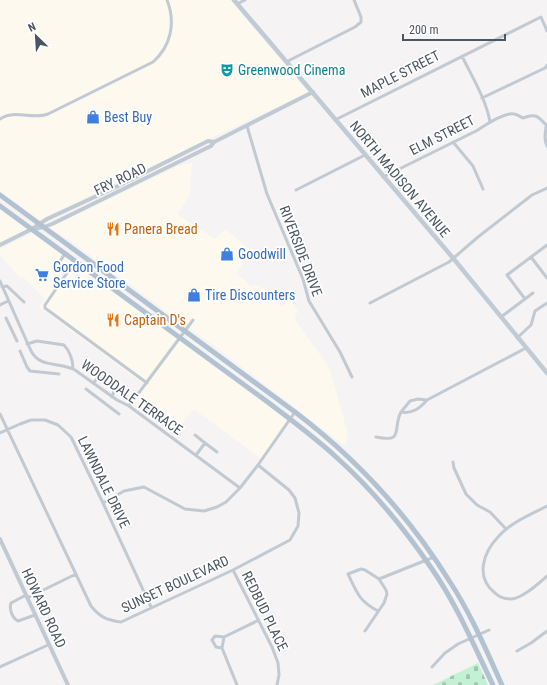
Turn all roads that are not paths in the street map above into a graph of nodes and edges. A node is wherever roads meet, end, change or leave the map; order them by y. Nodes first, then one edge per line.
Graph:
1 (167, 0) edge
2 (245, 0) edge
3 (354, 0) edge
4 (236, 2) edge
5 (547, 31) edge
6 (462, 56) junction
7 (286, 62) junction
8 (547, 65) edge
9 (313, 92) junction
10 (482, 98) junction
11 (0, 119) edge
12 (335, 120) junction
13 (490, 122) junction
14 (247, 126) junction
15 (547, 126) edge
16 (214, 142) junction
17 (453, 142) junction
18 (547, 146) edge
19 (365, 155) junction
20 (383, 177) junction
21 (547, 188) edge
22 (483, 189) dead end
23 (296, 190) dead end
24 (0, 195) edge
25 (0, 206) edge
26 (39, 223) junction
27 (44, 228) junction
28 (32, 229) junction
29 (0, 245) edge
30 (547, 245) edge
31 (66, 254) junction
32 (531, 256) junction
33 (453, 258) junction
34 (547, 278) edge
35 (0, 281) edge
36 (2, 287) junction
37 (533, 293) dead end
38 (525, 299) junction
39 (8, 302) junction
40 (24, 302) dead end
41 (370, 303) dead end
42 (547, 303) edge
43 (0, 305) edge
44 (501, 317) junction
45 (6, 318) dead end
46 (193, 320) dead end
47 (19, 326) junction
48 (11, 330) junction
49 (185, 331) junction
50 (180, 338) junction
51 (517, 338) junction
52 (17, 341) dead end
53 (28, 344) junction
54 (526, 348) junction
55 (30, 350) junction
56 (545, 367) edge
57 (73, 369) junction
58 (547, 373) edge
59 (59, 374) dead end
60 (352, 377) dead end
61 (93, 383) junction
62 (147, 383) junction
63 (86, 389) dead end
64 (111, 396) junction
65 (428, 400) junction
66 (106, 404) junction
67 (129, 406) junction
68 (295, 412) junction
69 (401, 412) junction
70 (0, 414) edge
71 (119, 414) dead end
72 (290, 419) junction
73 (7, 429) junction
74 (0, 433) edge
75 (195, 435) dead end
76 (376, 437) dead end
77 (205, 443) junction
78 (217, 452) dead end
79 (196, 455) junction
80 (453, 462) dead end
81 (258, 465) junction
82 (240, 488) junction
83 (103, 503) junction
84 (547, 506) edge
85 (506, 529) junction
86 (0, 539) edge
87 (434, 557) junction
88 (426, 561) junction
89 (233, 570) junction
90 (76, 574) junction
91 (547, 576) edge
92 (379, 579) junction
93 (27, 596) junction
94 (151, 607) junction
95 (378, 611) junction
96 (35, 615) junction
97 (258, 621) junction
98 (489, 630) dead end
99 (365, 631) dead end
100 (547, 631) edge
101 (478, 635) junction
102 (224, 637) junction
103 (471, 638) junction
104 (48, 645) junction
105 (222, 648) junction
106 (517, 651) dead end
107 (0, 667) edge
108 (432, 667) dead end
109 (68, 685) edge
110 (237, 685) edge
111 (277, 685) edge
112 (493, 685) edge
113 (502, 685) edge

1 - 11 street
2 - 4 street
3 - 7 street
4 - 7 main road, NORTH MADISON AVENUE
5 - 6 street, MAPLE STREET
6 - 10 street
6 - 12 street, MAPLE STREET
7 - 9 main road, NORTH MADISON AVENUE
8 - 10 street
9 - 12 main road, NORTH MADISON AVENUE
9 - 14 street, FRY ROAD
10 - 13 street
12 - 19 main road, NORTH MADISON AVENUE
13 - 15 street, ELM STREET
13 - 17 street, ELM STREET
14 - 16 street, FRY ROAD
14 - 60 street, RIVERSIDE DRIVE
15 - 18 street
16 - 26 street, FRY ROAD
16 - 27 street, FRY ROAD
17 - 20 street, ELM STREET
17 - 22 street
19 - 20 main road, NORTH MADISON AVENUE
19 - 23 street
20 - 33 main road, NORTH MADISON AVENUE
21 - 33 street
24 - 26 main road
25 - 28 main road
26 - 27 main road
26 - 28 street, FRY ROAD
27 - 28 street, FRY ROAD
27 - 49 main road
28 - 29 street, FRY ROAD
28 - 31 main road
30 - 32 street
31 - 50 main road
31 - 62 street
32 - 34 street
32 - 38 street
33 - 41 street
33 - 44 main road, NORTH MADISON AVENUE
35 - 36 street, WOODDALE TERRACE
36 - 39 street, WOODDALE TERRACE
36 - 40 street
37 - 38 street
38 - 44 street
39 - 43 street
39 - 47 street, WOODDALE TERRACE
42 - 51 street
44 - 51 main road, NORTH MADISON AVENUE
45 - 48 street
46 - 49 street
47 - 48 street
47 - 53 street, WOODDALE TERRACE
48 - 52 street
49 - 50 street
49 - 68 main road
50 - 62 street
50 - 72 main road
51 - 54 main road, NORTH MADISON AVENUE
53 - 55 street, WOODDALE TERRACE
53 - 57 street
54 - 56 main road, NORTH MADISON AVENUE
54 - 65 street
55 - 57 street, WOODDALE TERRACE
55 - 59 street
56 - 58 main road, NORTH MADISON AVENUE
57 - 61 street, WOODDALE TERRACE
61 - 64 street, WOODDALE TERRACE
61 - 64 street
62 - 67 street
63 - 66 street
64 - 66 street
64 - 67 street, WOODDALE TERRACE
65 - 69 street
65 - 69 street
66 - 71 street
67 - 79 street, WOODDALE TERRACE
68 - 72 street
68 - 87 main road
69 - 76 street
70 - 73 street, SUNSET BOULEVARD
72 - 81 street
72 - 88 main road
73 - 74 street, LAWNDALE DRIVE
73 - 83 street, LAWNDALE DRIVE
73 - 90 street, SUNSET BOULEVARD
75 - 77 street
77 - 78 street
77 - 79 street
79 - 82 street, WOODDALE TERRACE
80 - 85 street
81 - 82 street
81 - 89 street, SUNSET BOULEVARD
82 - 83 street
83 - 94 street, LAWNDALE DRIVE
84 - 85 street
85 - 91 street
86 - 93 street, HOWARD ROAD
87 - 88 street
87 - 101 main road
88 - 92 street
88 - 103 main road
89 - 94 street, SUNSET BOULEVARD
89 - 97 street, REDBUD PLACE
90 - 93 street
90 - 94 street, SUNSET BOULEVARD
92 - 95 street
92 - 95 street
93 - 96 street, HOWARD ROAD
93 - 96 street
95 - 99 street
96 - 104 street, HOWARD ROAD
97 - 102 street
97 - 111 street, REDBUD PLACE
98 - 101 street
100 - 106 street
101 - 103 street
101 - 113 main road
102 - 105 street
102 - 105 street
103 - 108 street
103 - 112 main road
104 - 107 street
104 - 109 street, HOWARD ROAD
105 - 110 street

